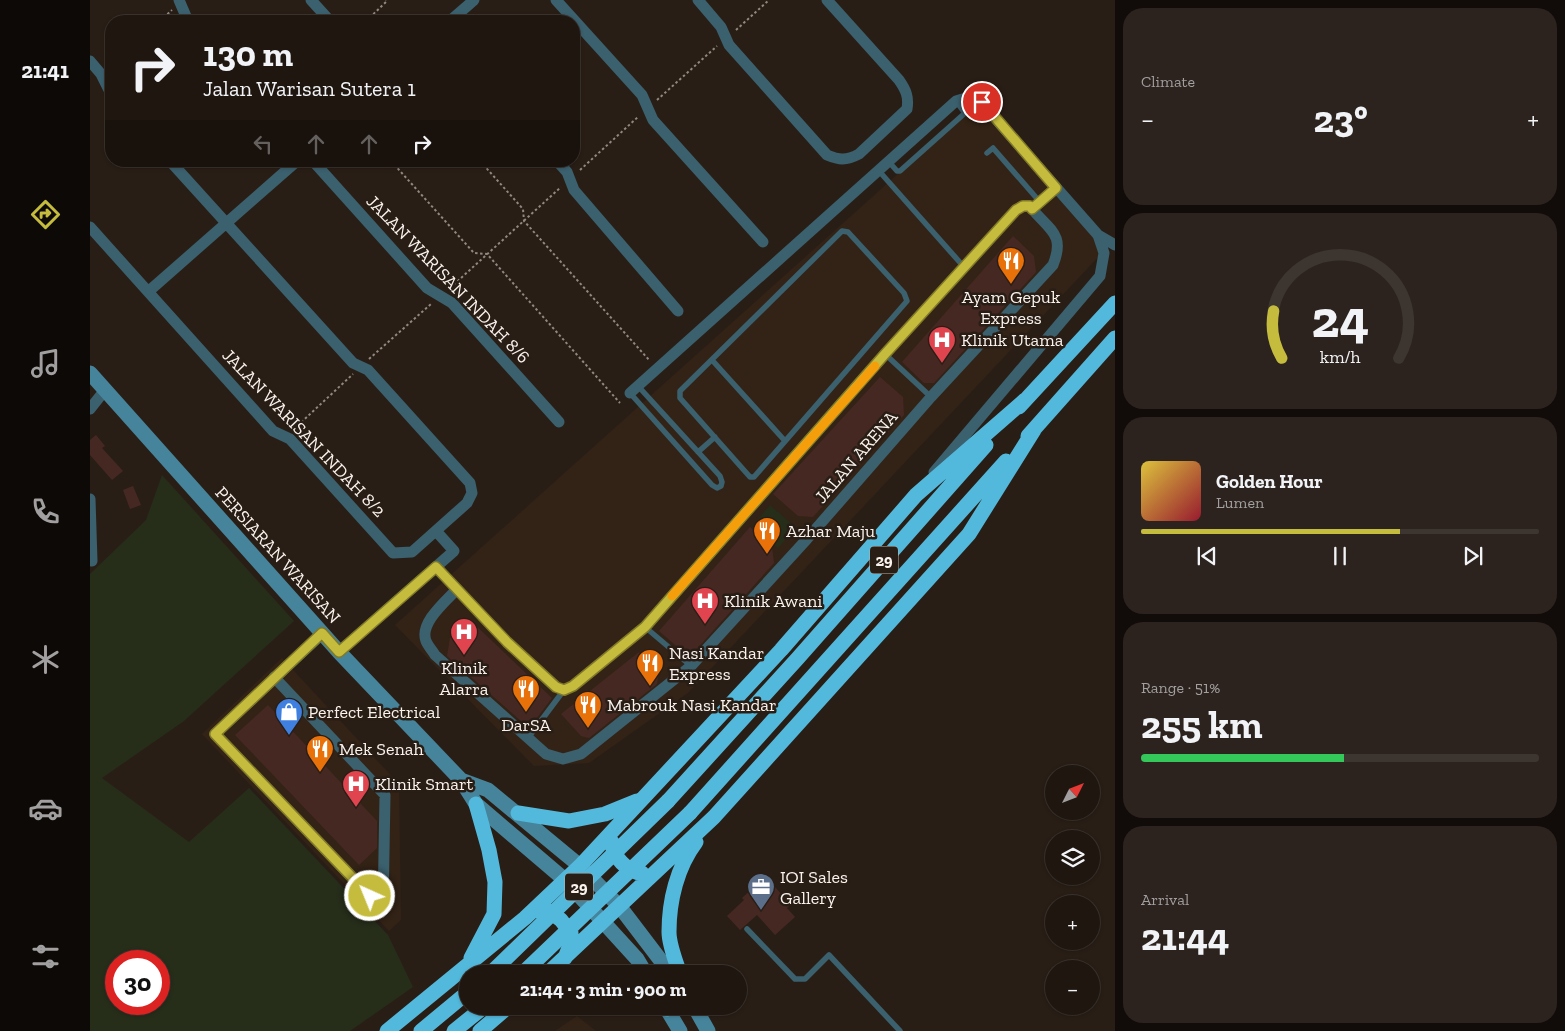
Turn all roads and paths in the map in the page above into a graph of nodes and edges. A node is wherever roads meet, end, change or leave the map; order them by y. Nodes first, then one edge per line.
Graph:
1 (179, 0) edge
2 (311, 0) edge
3 (386, 0) edge
4 (474, 0) edge
5 (556, 0) edge
6 (698, 0) edge
7 (769, 0) edge
8 (827, 0) edge
9 (185, 15) edge
10 (325, 15) edge
11 (372, 15) edge
12 (457, 15) edge
13 (570, 15) edge
14 (580, 27) edge
15 (726, 38) junction
16 (90, 61) edge
17 (105, 82) edge
18 (648, 108) junction
19 (987, 153) dead end
20 (175, 167) edge
21 (290, 167) edge
22 (318, 167) edge
23 (396, 167) edge
24 (485, 167) edge
25 (562, 167) edge
26 (879, 171) junction
27 (570, 179) junction
28 (1056, 188) junction
29 (1036, 205) junction
30 (524, 221) junction
31 (225, 223) junction
32 (90, 227) edge
33 (1098, 235) junction
34 (763, 242) dead end
35 (1115, 245) edge
36 (487, 254) junction
37 (964, 267) junction
38 (149, 291) junction
39 (440, 296) junction
40 (1115, 303) edge
41 (678, 311) dead end
42 (1115, 338) edge
43 (885, 354) junction
44 (712, 360) junction
45 (361, 367) junction
46 (657, 369) junction
47 (90, 373) edge
48 (105, 390) junction
49 (634, 390) junction
50 (931, 397) junction
51 (1025, 400) junction
52 (620, 403) dead end
53 (90, 409) edge
54 (559, 422) dead end
55 (1034, 430) junction
56 (285, 437) junction
57 (715, 437) junction
58 (785, 441) junction
59 (698, 452) junction
60 (916, 495) junction
61 (90, 498) edge
62 (436, 531) junction
63 (92, 561) dead end
64 (436, 567) junction
65 (457, 589) junction
66 (645, 627) junction
67 (322, 633) junction
68 (339, 652) junction
69 (691, 666) junction
70 (274, 678) junction
71 (564, 690) junction
72 (528, 738) junction
73 (461, 780) junction
74 (640, 800) junction
75 (476, 804) junction
76 (518, 813) junction
77 (714, 817) junction
78 (621, 821) junction
79 (666, 863) junction
80 (580, 866) junction
81 (565, 880) junction
82 (620, 907) junction
83 (525, 918) junction
84 (604, 921) junction
85 (747, 929) dead end
86 (564, 959) junction
87 (499, 965) edge
88 (531, 965) edge
89 (558, 965) edge
90 (641, 965) edge
91 (664, 965) edge
92 (678, 965) edge
93 (458, 974) junction
94 (459, 999) edge
95 (474, 1015) edge
96 (499, 1015) edge
97 (670, 1015) edge
98 (699, 1015) edge
99 (387, 1031) edge
100 (421, 1031) edge
101 (454, 1031) edge
102 (480, 1031) edge
103 (680, 1031) edge
104 (708, 1031) edge
105 (900, 1031) edge

1 - 9 street
2 - 10 street
3 - 11 path
4 - 12 street
5 - 13 street
6 - 15 street
7 - 15 path
8 - 15 street
14 - 18 street
15 - 18 path
16 - 17 street
18 - 27 path
18 - 34 street
19 - 29 lane
20 - 31 street
21 - 31 street
22 - 39 street, JALAN WARISAN INDAH 8/6
23 - 36 path
24 - 30 path
25 - 27 street
26 - 28 street
26 - 37 lane
26 - 46 street
27 - 30 path
27 - 41 street
28 - 29 street
28 - 33 street
29 - 37 lane
29 - 50 street, JALAN ARENA
30 - 36 path
30 - 46 path
31 - 38 street
31 - 45 street
32 - 38 street, JALAN WARISAN INDAH 8/2
33 - 35 street
33 - 60 street
36 - 39 path
36 - 52 path
37 - 43 lane
38 - 56 street, JALAN WARISAN INDAH 8/2
39 - 45 path
39 - 54 street, JALAN WARISAN INDAH 8/6
40 - 51 highway, 29
42 - 55 highway, 29
43 - 50 lane
43 - 66 lane
44 - 57 lane
44 - 58 lane
44 - 58 lane
45 - 56 path
45 - 62 street
46 - 49 street
47 - 48 street, PERSIARAN WARISAN
48 - 53 street
48 - 67 street, PERSIARAN WARISAN
49 - 59 lane
49 - 59 lane
50 - 69 street, JALAN ARENA
51 - 60 highway
51 - 87 highway, 29, bridge
55 - 77 highway
55 - 88 highway, 29, bridge
56 - 62 street, JALAN WARISAN INDAH 8/2
57 - 58 lane
57 - 59 lane
60 - 74 highway
61 - 63 street
62 - 64 street
64 - 65 lane
64 - 68 street
65 - 71 lane
65 - 72 street, JALAN ARENA
66 - 69 lane
66 - 71 lane
67 - 68 street, PERSIARAN WARISAN
67 - 70 street
68 - 73 street, PERSIARAN WARISAN
69 - 72 street, JALAN ARENA
70 - 70 street
71 - 72 lane
73 - 75 street
73 - 76 street
74 - 76 highway
74 - 78 highway
75 - 81 street
75 - 93 highway
76 - 80 street
77 - 79 highway
77 - 92 highway
78 - 79 highway
78 - 80 highway
79 - 82 highway
80 - 81 highway
80 - 82 street
81 - 83 highway
81 - 84 street
82 - 84 highway
82 - 91 street
83 - 86 highway
83 - 93 highway
84 - 86 highway
84 - 90 street
85 - 105 lane
86 - 89 highway
93 - 99 highway
94 - 100 highway
95 - 101 highway
96 - 102 highway
97 - 103 street
98 - 104 street

